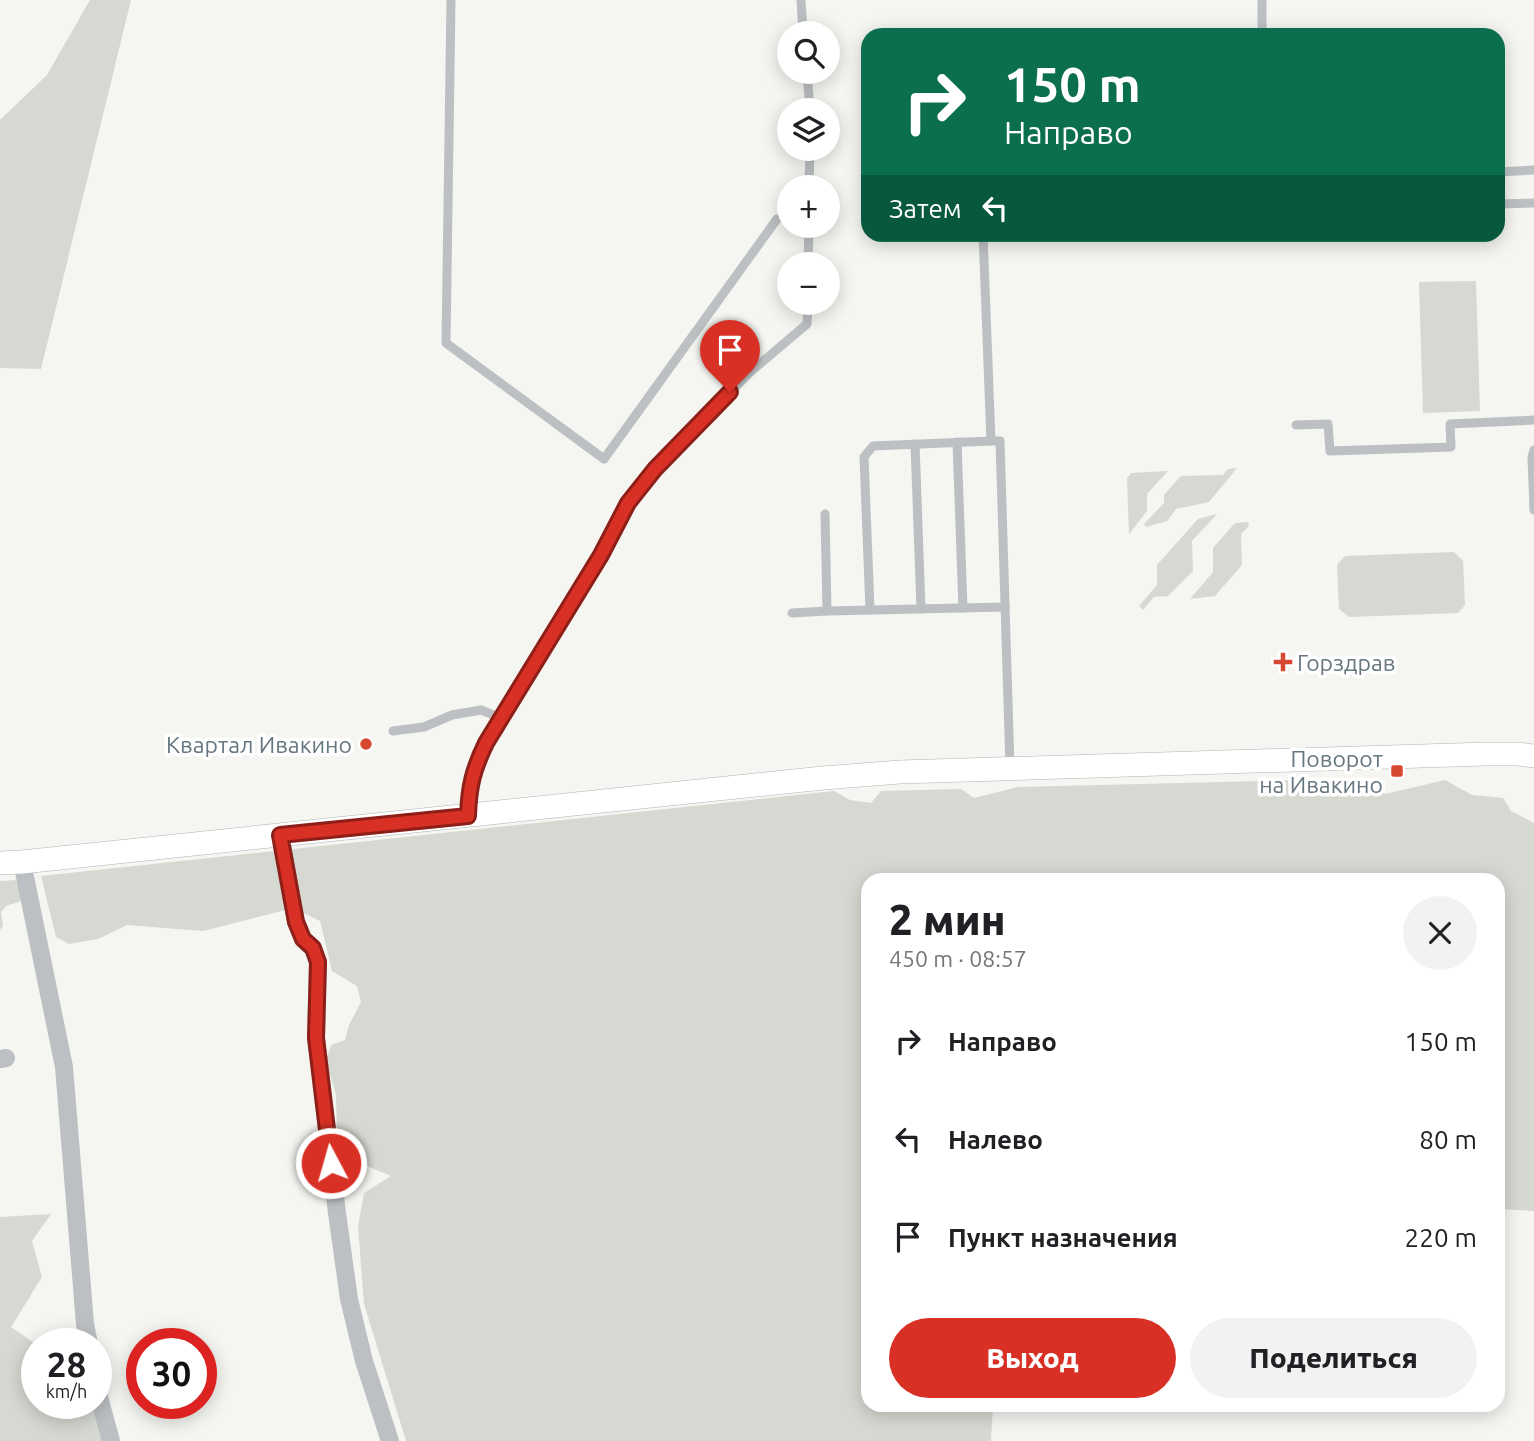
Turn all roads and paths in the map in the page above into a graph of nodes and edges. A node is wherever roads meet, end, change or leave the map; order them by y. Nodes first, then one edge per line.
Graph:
1 (451, 0) edge
2 (801, 0) edge
3 (1262, 0) edge
4 (802, 21) edge
5 (1262, 28) edge
6 (1534, 170) edge
7 (1505, 172) edge
8 (1534, 203) edge
9 (1505, 204) edge
10 (777, 219) dead end
11 (983, 242) edge
12 (807, 315) edge
13 (1534, 420) edge
14 (1296, 425) dead end
15 (991, 441) junction
16 (957, 442) junction
17 (915, 444) junction
18 (1534, 450) edge
19 (1534, 510) edge
20 (825, 514) dead end
21 (1005, 607) junction
22 (964, 608) junction
23 (921, 609) junction
24 (870, 610) junction
25 (827, 611) junction
26 (792, 613) dead end
27 (500, 718) junction
28 (393, 731) dead end
29 (1534, 756) edge
30 (1010, 769) junction
31 (468, 816) junction
32 (280, 835) junction
33 (11, 863) edge
34 (86, 1328) edge
35 (105, 1419) edge
36 (111, 1441) edge
37 (390, 1441) edge

1 - 10 lane
2 - 4 lane
3 - 5 lane
6 - 7 lane
8 - 9 lane
11 - 15 lane
12 - 27 lane
13 - 14 lane
15 - 16 lane
15 - 21 lane
16 - 17 lane
16 - 22 lane
17 - 23 lane
17 - 24 lane
18 - 19 lane
20 - 25 lane
21 - 22 lane
21 - 30 lane
22 - 23 lane
23 - 24 lane
24 - 25 lane
25 - 26 lane
27 - 28 lane
27 - 31 lane
29 - 30 main road
30 - 31 main road
31 - 32 main road
32 - 33 main road
32 - 37 street
33 - 34 street
35 - 36 street

